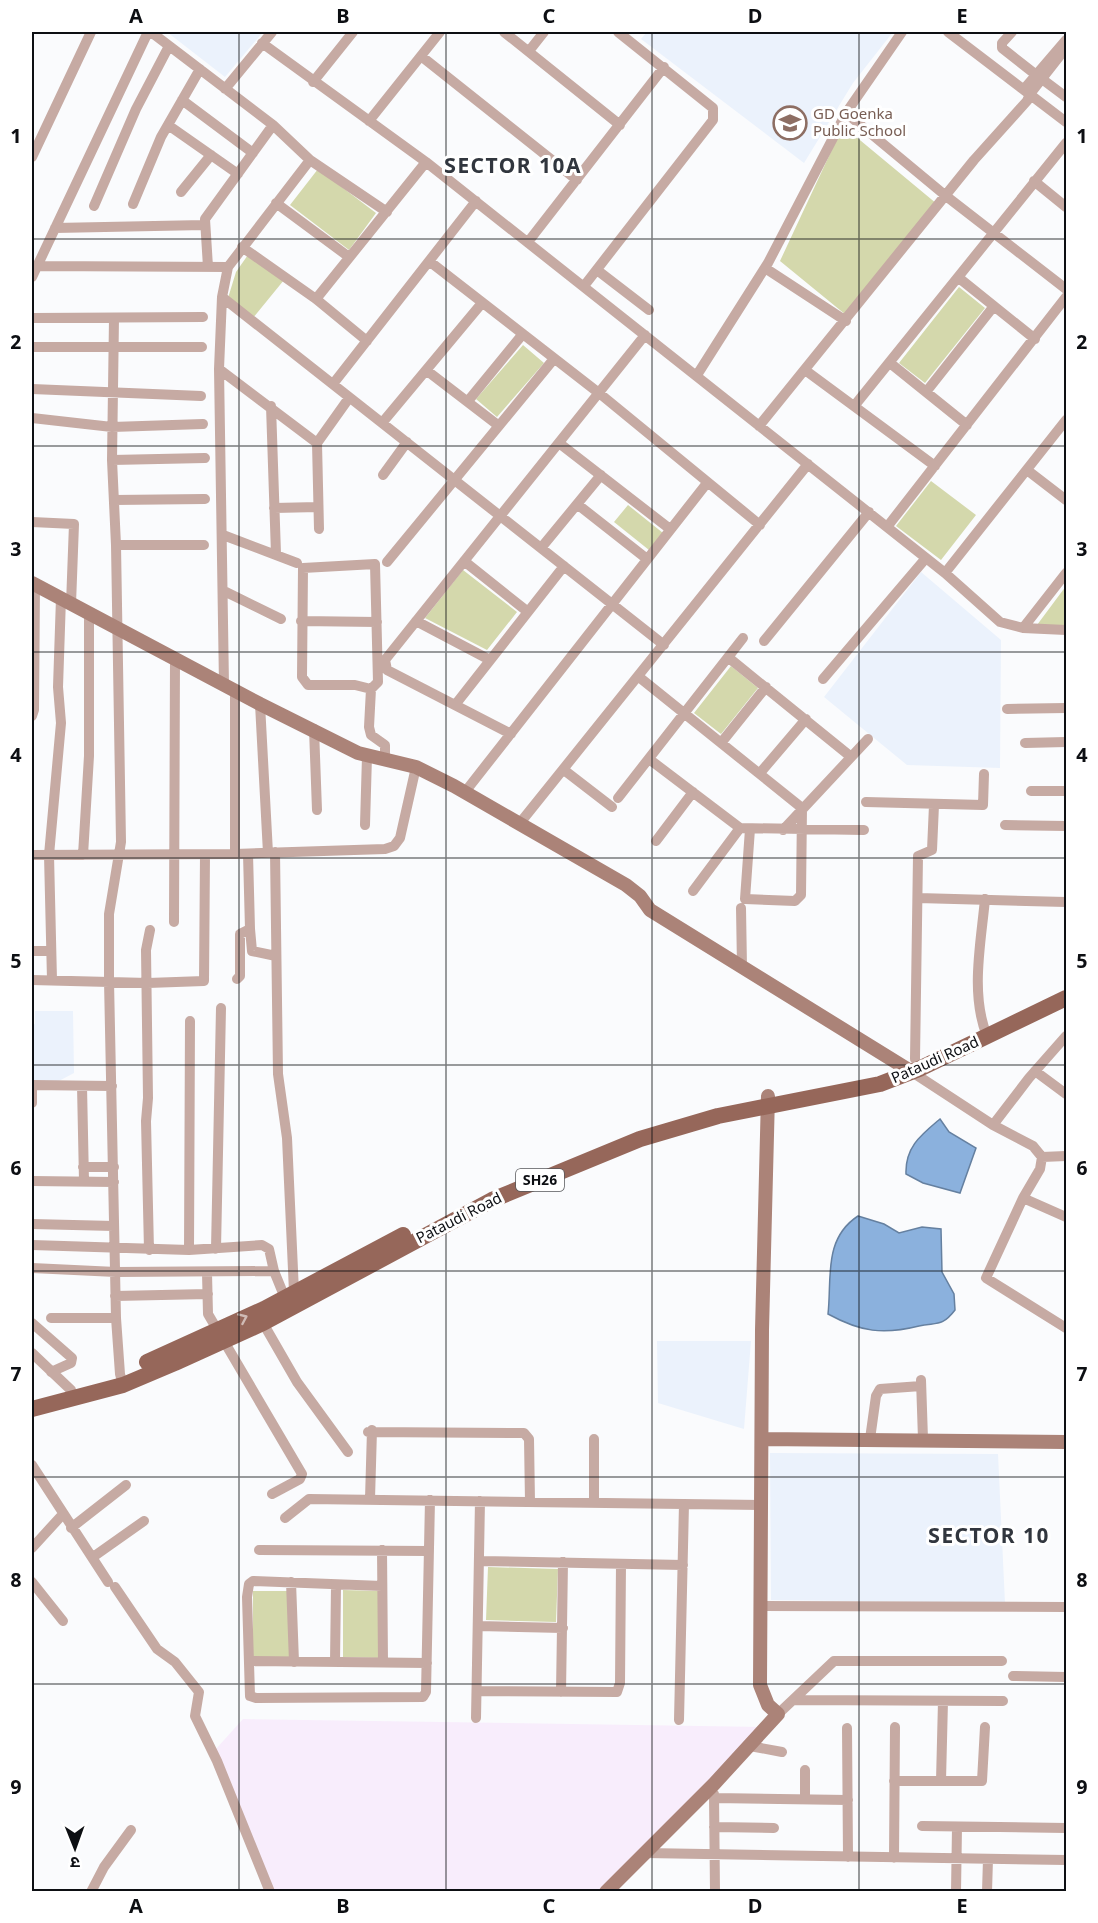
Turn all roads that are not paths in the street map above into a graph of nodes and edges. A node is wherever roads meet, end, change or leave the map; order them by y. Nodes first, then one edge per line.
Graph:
1 (91, 32) edge
2 (149, 32) edge
3 (272, 32) edge
4 (353, 32) edge
5 (440, 32) edge
6 (504, 32) edge
7 (544, 32) edge
8 (618, 32) edge
9 (902, 32) edge
10 (948, 32) edge
11 (1012, 32) edge
12 (633, 36) edge
13 (1066, 40) edge
14 (262, 43) junction
15 (169, 46) junction
16 (1066, 48) edge
17 (529, 51) junction
18 (421, 56) junction
19 (664, 67) junction
20 (200, 69) junction
21 (1039, 76) junction
22 (313, 82) junction
23 (225, 88) junction
24 (1027, 92) junction
25 (1066, 97) edge
26 (182, 100) junction
27 (846, 113) junction
28 (369, 121) junction
29 (1066, 122) edge
30 (168, 125) junction
31 (273, 125) junction
32 (620, 125) junction
33 (1066, 143) edge
34 (253, 153) junction
35 (211, 155) junction
36 (32, 158) edge
37 (310, 160) junction
38 (426, 162) junction
39 (238, 174) junction
40 (577, 180) junction
41 (1034, 181) junction
42 (181, 192) dead end
43 (946, 196) junction
44 (476, 201) junction
45 (276, 203) junction
46 (133, 204) dead end
47 (94, 206) dead end
48 (1066, 207) edge
49 (387, 212) junction
50 (204, 225) junction
51 (55, 228) junction
52 (993, 233) junction
53 (528, 242) junction
54 (242, 247) junction
55 (349, 257) junction
56 (429, 261) junction
57 (36, 266) junction
58 (208, 267) junction
59 (228, 267) junction
60 (765, 268) junction
61 (597, 270) junction
62 (32, 277) edge
63 (959, 278) junction
64 (584, 286) junction
65 (1066, 289) edge
66 (222, 297) junction
67 (1066, 297) edge
68 (316, 299) junction
69 (482, 303) junction
70 (994, 306) junction
71 (649, 310) dead end
72 (203, 317) dead end
73 (32, 318) edge
74 (114, 318) junction
75 (846, 321) junction
76 (522, 335) junction
77 (645, 335) junction
78 (1035, 339) junction
79 (367, 341) junction
80 (32, 347) edge
81 (202, 347) dead end
82 (114, 348) junction
83 (553, 360) junction
84 (890, 363) junction
85 (219, 369) junction
86 (426, 370) junction
87 (806, 370) junction
88 (696, 375) junction
89 (333, 384) junction
90 (32, 389) edge
91 (597, 391) junction
92 (926, 392) junction
93 (112, 394) junction
94 (201, 396) dead end
95 (349, 398) junction
96 (468, 401) junction
97 (855, 405) junction
98 (271, 406) junction
99 (32, 418) edge
100 (1066, 420) edge
101 (382, 423) junction
102 (203, 424) dead end
103 (968, 425) junction
104 (499, 426) junction
105 (759, 426) junction
106 (112, 427) junction
107 (407, 442) junction
108 (317, 443) junction
109 (559, 443) junction
110 (205, 458) dead end
111 (112, 459) junction
112 (808, 464) junction
113 (935, 466) junction
114 (1027, 470) junction
115 (383, 475) dead end
116 (600, 475) junction
117 (455, 480) junction
118 (707, 483) junction
119 (205, 499) dead end
120 (114, 500) junction
121 (1066, 500) edge
122 (578, 504) junction
123 (318, 507) junction
124 (274, 508) junction
125 (868, 512) junction
126 (500, 516) junction
127 (32, 522) edge
128 (760, 525) junction
129 (887, 527) junction
130 (319, 529) dead end
131 (670, 530) junction
132 (223, 535) junction
133 (117, 545) junction
134 (204, 545) dead end
135 (541, 548) junction
136 (276, 554) junction
137 (926, 558) junction
138 (647, 559) junction
139 (387, 561) dead end
140 (464, 561) junction
141 (297, 563) dead end
142 (564, 566) junction
143 (945, 573) junction
144 (1066, 573) edge
145 (33, 584) edge
146 (224, 591) junction
147 (66, 601) junction
148 (611, 603) junction
149 (34, 606) edge
150 (528, 612) junction
151 (89, 614) junction
152 (281, 619) dead end
153 (301, 621) junction
154 (416, 621) junction
155 (377, 622) junction
156 (1023, 628) junction
157 (117, 630) junction
158 (1066, 630) edge
159 (743, 638) dead end
160 (764, 641) dead end
161 (664, 645) junction
162 (729, 658) junction
163 (175, 659) junction
164 (490, 660) junction
165 (34, 661) edge
166 (639, 677) junction
167 (823, 680) dead end
168 (766, 687) junction
169 (229, 688) junction
170 (371, 689) junction
171 (260, 704) junction
172 (455, 705) junction
173 (1066, 708) edge
174 (1007, 709) dead end
175 (685, 714) junction
176 (32, 716) edge
177 (806, 718) junction
178 (314, 729) junction
179 (510, 734) junction
180 (868, 739) dead end
181 (1025, 742) dead end
182 (1066, 742) edge
183 (722, 743) junction
184 (367, 756) junction
185 (850, 756) junction
186 (385, 759) junction
187 (649, 759) junction
188 (416, 767) junction
189 (564, 770) junction
190 (760, 773) junction
191 (984, 774) dead end
192 (1030, 791) dead end
193 (1066, 791) edge
194 (465, 792) junction
195 (693, 792) junction
196 (866, 802) dead end
197 (934, 805) junction
198 (802, 808) junction
199 (317, 810) dead end
200 (520, 824) junction
201 (364, 825) dead end
202 (1005, 825) dead end
203 (1066, 825) edge
204 (745, 828) junction
205 (783, 830) junction
206 (864, 830) dead end
207 (801, 831) junction
208 (656, 842) dead end
209 (271, 853) junction
210 (248, 854) junction
211 (32, 855) edge
212 (49, 855) junction
213 (83, 855) junction
214 (174, 855) junction
215 (205, 855) junction
216 (236, 855) junction
217 (118, 856) junction
218 (693, 891) dead end
219 (918, 898) junction
220 (985, 899) junction
221 (1066, 902) edge
222 (741, 908) dead end
223 (174, 922) dead end
224 (250, 929) junction
225 (150, 930) dead end
226 (32, 951) edge
227 (51, 951) junction
228 (276, 956) junction
229 (742, 967) junction
230 (237, 979) dead end
231 (32, 980) edge
232 (52, 980) junction
233 (109, 981) junction
234 (148, 983) junction
235 (1066, 987) edge
236 (1066, 998) edge
237 (221, 1008) dead end
238 (190, 1021) dead end
239 (986, 1032) junction
240 (1066, 1036) edge
241 (910, 1065) junction
242 (1035, 1071) junction
243 (32, 1085) edge
244 (82, 1086) junction
245 (112, 1086) junction
246 (1066, 1094) edge
247 (768, 1101) junction
248 (32, 1103) edge
249 (993, 1125) junction
250 (1066, 1156) edge
251 (1042, 1157) junction
252 (83, 1167) junction
253 (114, 1167) junction
254 (32, 1180) edge
255 (84, 1181) junction
256 (114, 1182) junction
257 (1023, 1198) junction
258 (452, 1215) junction
259 (1066, 1217) edge
260 (32, 1224) edge
261 (114, 1226) junction
262 (32, 1245) edge
263 (115, 1248) junction
264 (216, 1249) junction
265 (150, 1250) junction
266 (189, 1250) junction
267 (32, 1268) edge
268 (274, 1271) junction
269 (116, 1272) junction
270 (207, 1273) junction
271 (208, 1294) junction
272 (290, 1295) junction
273 (115, 1296) junction
274 (51, 1318) dead end
275 (116, 1318) junction
276 (32, 1323) edge
277 (263, 1323) junction
278 (1066, 1328) edge
279 (219, 1336) junction
280 (32, 1353) edge
281 (51, 1372) junction
282 (122, 1379) junction
283 (71, 1390) junction
284 (32, 1398) edge
285 (32, 1408) edge
286 (594, 1439) dead end
287 (762, 1439) junction
288 (923, 1439) junction
289 (870, 1440) junction
290 (1066, 1442) edge
291 (348, 1452) dead end
292 (32, 1465) edge
293 (35, 1477) edge
294 (126, 1485) dead end
295 (272, 1494) dead end
296 (370, 1499) junction
297 (430, 1500) junction
298 (480, 1501) junction
299 (530, 1502) junction
300 (594, 1502) junction
301 (684, 1504) junction
302 (761, 1505) junction
303 (63, 1514) junction
304 (285, 1518) dead end
305 (144, 1521) dead end
306 (71, 1528) junction
307 (32, 1548) edge
308 (259, 1550) dead end
309 (382, 1550) junction
310 (429, 1551) junction
311 (93, 1557) junction
312 (480, 1561) junction
313 (563, 1562) junction
314 (621, 1564) junction
315 (683, 1565) junction
316 (32, 1582) edge
317 (291, 1582) junction
318 (336, 1586) junction
319 (382, 1586) junction
320 (761, 1606) junction
321 (1066, 1607) edge
322 (63, 1621) dead end
323 (479, 1626) junction
324 (563, 1628) junction
325 (249, 1661) junction
326 (1002, 1661) dead end
327 (294, 1662) junction
328 (335, 1662) junction
329 (383, 1662) junction
330 (427, 1663) junction
331 (1013, 1676) dead end
332 (1066, 1677) edge
333 (477, 1691) junction
334 (561, 1692) junction
335 (794, 1700) junction
336 (943, 1701) junction
337 (1003, 1701) dead end
338 (778, 1714) junction
339 (476, 1718) dead end
340 (680, 1720) dead end
341 (895, 1727) dead end
342 (985, 1727) dead end
343 (847, 1728) dead end
344 (750, 1746) junction
345 (782, 1752) dead end
346 (805, 1770) dead end
347 (894, 1781) junction
348 (941, 1782) junction
349 (714, 1791) junction
350 (805, 1799) junction
351 (848, 1800) junction
352 (922, 1826) dead end
353 (714, 1827) junction
354 (957, 1827) junction
355 (774, 1828) dead end
356 (1066, 1828) edge
357 (131, 1830) dead end
358 (645, 1853) junction
359 (714, 1854) junction
360 (848, 1857) junction
361 (894, 1858) junction
362 (957, 1858) junction
363 (988, 1859) junction
364 (1066, 1860) edge
365 (91, 1892) edge
366 (270, 1892) edge
367 (606, 1892) edge
368 (715, 1892) edge
369 (956, 1892) edge
370 (987, 1892) edge

1 - 36 street
2 - 15 street
2 - 51 street
3 - 14 street
4 - 22 street
5 - 18 street
6 - 17 street
7 - 17 street
8 - 12 street
9 - 27 street
10 - 24 street
11 - 21 street
12 - 19 street
13 - 21 street
14 - 22 street
14 - 23 street
15 - 20 street
15 - 47 street
16 - 21 street
17 - 32 street
18 - 28 street
18 - 40 street
19 - 32 street
19 - 61 street
20 - 23 street
20 - 26 street
21 - 24 street
21 - 25 street
22 - 28 street
23 - 31 street
24 - 29 street
24 - 43 street
26 - 30 street
26 - 34 street
27 - 43 street
27 - 60 street
28 - 38 street
30 - 35 street
30 - 46 street
31 - 34 street
31 - 37 street
32 - 40 street
33 - 41 street
34 - 39 street
35 - 39 street
35 - 42 street
37 - 45 street
37 - 49 street
38 - 44 street
38 - 49 street
39 - 50 street
40 - 53 street
41 - 48 street
41 - 52 street
43 - 52 street
43 - 75 street
44 - 53 street
44 - 56 street
45 - 54 street
45 - 55 street
49 - 55 street
50 - 51 street
50 - 58 street
51 - 57 street
52 - 63 street
52 - 65 street
53 - 64 street
54 - 59 street
54 - 68 street
55 - 68 street
56 - 69 street
56 - 79 street
57 - 58 street
57 - 62 street
58 - 59 street
59 - 66 street
60 - 75 street
60 - 88 street
61 - 64 street
61 - 71 street
63 - 70 street
63 - 84 street
64 - 77 street
66 - 85 street
66 - 89 street
67 - 78 street
68 - 79 street
69 - 76 street
69 - 86 street
70 - 78 street
70 - 92 street
72 - 74 street
73 - 74 street
74 - 82 street
75 - 87 street
76 - 83 street
76 - 96 street
77 - 88 street
77 - 91 street
78 - 103 street
79 - 89 street
80 - 82 street
81 - 82 street
82 - 93 street
83 - 91 street
83 - 104 street
84 - 92 street
84 - 97 street
85 - 98 street
85 - 132 street
86 - 96 street
86 - 101 street
87 - 97 street
87 - 105 street
88 - 105 street
89 - 95 street
90 - 93 street
91 - 109 street
91 - 118 street
92 - 103 street
93 - 94 street
93 - 106 street
95 - 101 street
95 - 108 street
96 - 104 street
97 - 113 street
98 - 108 street
98 - 124 street
99 - 106 street
100 - 114 street
101 - 107 street
102 - 106 street
103 - 113 street
104 - 117 street
105 - 112 street
106 - 111 street
107 - 115 street
107 - 117 street
108 - 123 street
109 - 116 street
109 - 126 street
110 - 111 street
111 - 120 street
112 - 125 street
112 - 128 street
113 - 129 street
114 - 121 street
114 - 143 street
116 - 122 street
116 - 131 street
117 - 126 street
117 - 139 street
118 - 128 street
118 - 131 street
119 - 120 street
120 - 133 street
122 - 135 street
122 - 138 street
123 - 124 street
123 - 130 street
124 - 136 street
125 - 129 street
125 - 160 street
126 - 135 street
126 - 140 street
127 - 147 street
128 - 161 street
129 - 137 street
131 - 138 street
132 - 136 street
132 - 146 street
133 - 134 street
133 - 157 street
135 - 142 street
136 - 141 street
137 - 143 street
137 - 167 street
138 - 148 street
140 - 150 street
140 - 154 street
142 - 148 street
142 - 150 street
143 - 156 street
144 - 156 street
145 - 147 street
145 - 149 street
146 - 152 street
146 - 169 street
147 - 151 street
147 - 212 street
148 - 161 street
148 - 179 street
149 - 165 street
150 - 164 street
151 - 157 street
151 - 213 street
153 - 155 street
153 - 155 street
153 - 170 street
154 - 164 street
154 - 172 street
155 - 170 street
156 - 158 street
157 - 163 street
157 - 217 street
159 - 162 street
161 - 166 street
162 - 168 street
162 - 175 street
163 - 169 street
163 - 214 street
164 - 172 street
165 - 176 street
166 - 175 street
166 - 189 street
168 - 177 street
168 - 183 street
169 - 171 street
169 - 216 street
170 - 186 street
171 - 178 street
171 - 209 street
172 - 179 street
173 - 174 street
175 - 183 street
175 - 187 street
177 - 185 street
177 - 190 street
178 - 184 street
178 - 199 street
179 - 194 street
180 - 185 street
181 - 182 street
183 - 190 street
184 - 186 street
184 - 201 street
185 - 198 street
186 - 188 street
187 - 189 street
187 - 195 street
188 - 194 street
188 - 209 street
189 - 200 street
190 - 198 street
191 - 197 street
192 - 193 street
194 - 200 street
195 - 204 street
195 - 208 street
196 - 197 street
197 - 219 street
198 - 205 street
198 - 207 street
200 - 229 street
202 - 203 street
204 - 205 street
204 - 207 street
204 - 218 street
205 - 207 street
206 - 207 street
209 - 210 street
209 - 228 street
210 - 216 street
210 - 224 street
211 - 212 street
212 - 213 street
212 - 227 street
213 - 217 street
214 - 215 street
214 - 217 street
214 - 223 street
215 - 216 street
215 - 234 street
217 - 233 street
219 - 220 street
219 - 241 street
220 - 221 street
220 - 239 street
222 - 229 street
224 - 228 street
224 - 230 street
225 - 234 street
226 - 227 street
227 - 232 street
228 - 272 street
229 - 241 street
231 - 232 street
232 - 233 street
233 - 234 street
233 - 245 street
234 - 265 street
235 - 239 main road, SH26
236 - 239 main road, Pataudi Road / SH26
237 - 264 street
238 - 266 street
239 - 241 main road, SH26
240 - 242 street
241 - 247 main road, SH26
241 - 249 street
242 - 246 street
242 - 249 street
243 - 244 street
243 - 248 street
244 - 245 street
244 - 252 street
245 - 253 street
247 - 258 main road, SH26
247 - 287 street
249 - 251 street
250 - 251 street
251 - 257 street
252 - 253 street
252 - 255 street
253 - 256 street
254 - 255 street
255 - 256 street
256 - 261 street
257 - 259 street
257 - 278 street
258 - 272 main road, SH26
258 - 277 main road, Pataudi Road / SH26
260 - 261 street
261 - 263 street
262 - 263 street
263 - 265 street
263 - 269 street
264 - 266 street
264 - 268 street
265 - 266 street
267 - 269 street
268 - 270 street
268 - 272 street
269 - 270 street
269 - 273 street
270 - 271 street
271 - 273 street
271 - 279 street
279 -> 272 main road, SH26
273 - 275 street
274 - 275 street
275 - 282 street
276 - 281 street
277 - 279 main road, Pataudi Road / SH26
277 - 291 street
279 - 282 main road, SH26
279 - 295 street
280 - 281 street
281 - 283 street
282 - 283 main road, SH26
282 - 285 main road, SH26
283 - 284 main road, SH26
286 - 300 street
287 - 289 street
287 - 302 street
288 - 289 street
288 - 289 street
288 - 290 street
292 - 293 street
293 - 303 street
294 - 306 street
296 - 297 street
296 - 299 street
296 - 304 street
297 - 298 street
297 - 310 street
298 - 299 street
298 - 312 street
299 - 300 street
300 - 301 street
301 - 302 street
301 - 315 street
302 - 320 street
303 - 306 street
303 - 307 street
305 - 311 street
306 - 311 street
308 - 309 street
309 - 310 street
309 - 319 street
310 - 330 street
311 - 366 street
312 - 313 street
312 - 323 street
313 - 314 street
313 - 324 street
314 - 315 street
314 - 334 street
315 - 340 street
316 - 322 street
317 - 318 street
317 - 325 street
317 - 327 street
318 - 319 street
318 - 328 street
319 - 329 street
320 - 321 street
320 - 338 street
323 - 324 street
323 - 333 street
324 - 334 street
325 - 327 street
325 - 330 street
326 - 335 street
327 - 328 street
328 - 329 street
329 - 330 street
331 - 332 street
333 - 334 street
333 - 339 street
335 - 336 street
335 - 338 street
336 - 337 street
336 - 348 street
338 - 344 street
341 - 347 street
342 - 348 street
343 - 351 street
344 - 345 street
344 - 349 street
346 - 350 street
347 - 348 street
347 - 361 street
349 - 350 street
349 - 353 street
349 - 358 street
350 - 351 street
351 - 360 street
352 - 354 street
353 - 355 street
353 - 359 street
354 - 356 street
354 - 362 street
357 - 365 street
358 - 359 street
358 - 367 street
359 - 360 street
359 - 368 street
360 - 361 street
361 - 362 street
362 - 363 street
362 - 369 street
363 - 364 street
363 - 370 street

